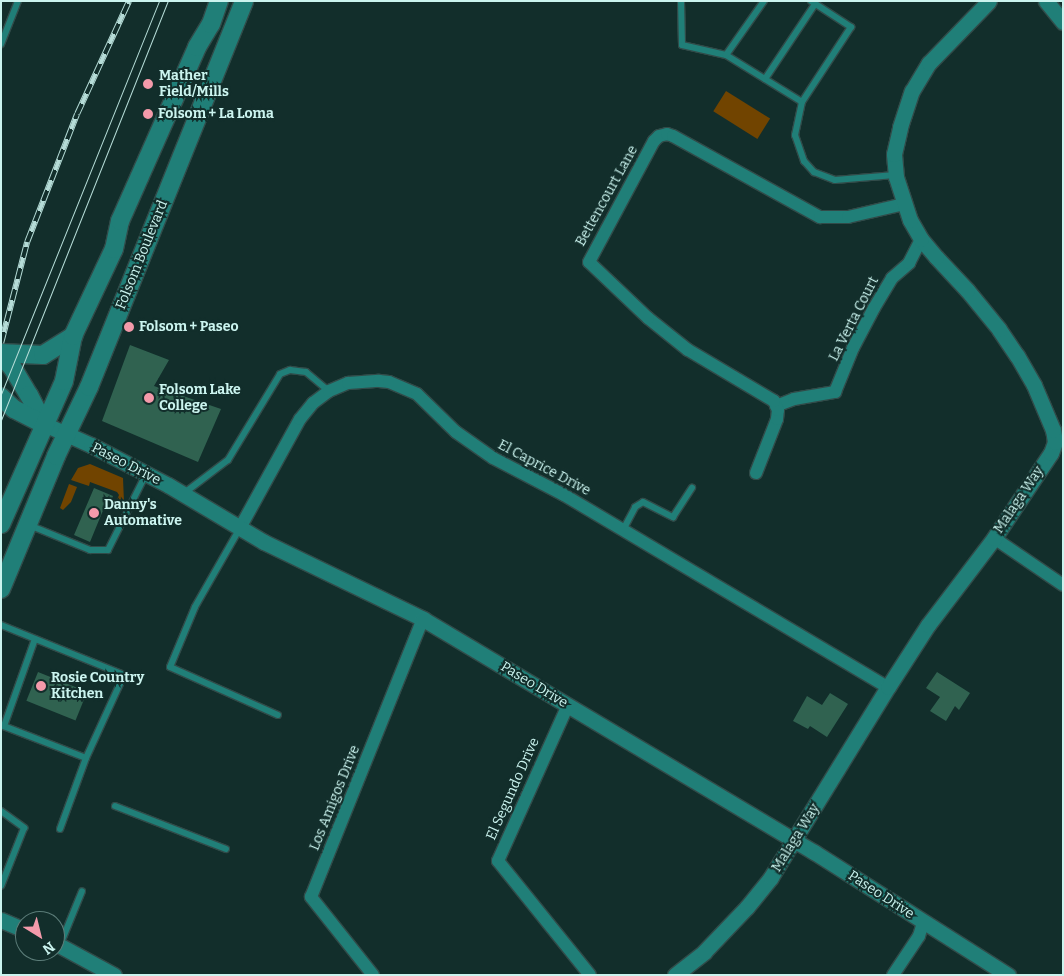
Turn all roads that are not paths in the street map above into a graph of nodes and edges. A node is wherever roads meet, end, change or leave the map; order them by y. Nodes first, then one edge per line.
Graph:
1 (18, 1) edge
2 (220, 1) edge
3 (244, 1) edge
4 (681, 1) edge
5 (764, 1) edge
6 (989, 1) edge
7 (1046, 1) edge
8 (813, 2) edge
9 (1063, 22) edge
10 (1, 44) edge
11 (726, 55) junction
12 (765, 79) junction
13 (802, 102) junction
14 (896, 175) junction
15 (904, 204) junction
16 (921, 239) junction
17 (73, 336) junction
18 (1, 355) edge
19 (330, 391) junction
20 (1, 396) edge
21 (776, 406) junction
22 (44, 424) junction
23 (67, 434) junction
24 (756, 473) dead end
25 (146, 474) junction
26 (692, 488) dead end
27 (183, 494) junction
28 (1, 524) edge
29 (27, 524) junction
30 (240, 528) junction
31 (623, 530) junction
32 (994, 538) junction
33 (1063, 585) edge
34 (1, 589) edge
35 (423, 619) junction
36 (1, 625) edge
37 (35, 639) junction
38 (888, 687) junction
39 (568, 705) junction
40 (278, 715) dead end
41 (2, 726) edge
42 (86, 758) junction
43 (115, 806) dead end
44 (1, 811) edge
45 (60, 829) dead end
46 (795, 841) junction
47 (226, 849) dead end
48 (1, 886) edge
49 (82, 891) dead end
50 (1, 920) edge
51 (923, 922) junction
52 (15, 926) edge
53 (65, 927) edge
54 (65, 948) edge
55 (111, 974) edge
56 (373, 975) edge
57 (590, 975) edge
58 (675, 975) edge
59 (893, 975) edge
60 (1008, 975) edge

1 - 10 lane
2 - 17 main road, Folsom Boulevard
3 - 23 main road, Folsom Boulevard
4 - 11 lane
5 - 11 lane
6 - 14 street, Malaga Way
7 - 9 street
8 - 12 lane
8 - 13 lane
11 - 12 lane
12 - 13 lane
13 - 14 lane
14 - 15 street, Malaga Way
15 - 16 street, Malaga Way
15 - 21 street, Bettencourt Lane
16 - 21 street, La Verta Court
16 - 32 street, Malaga Way
17 - 18 main road
17 - 22 main road, Folsom Boulevard
18 - 22 main road
19 - 27 lane
19 - 30 street, El Caprice Drive
19 - 31 street, El Caprice Drive
20 - 22 main road
21 - 24 street
22 - 23 street, Paseo Drive
22 - 28 main road, Folsom Boulevard
23 - 25 street, Paseo Drive
23 - 29 main road, Folsom Boulevard
25 - 27 street, Paseo Drive
25 - 29 lane
26 - 31 lane
27 - 30 street, Paseo Drive
29 - 34 main road, Folsom Boulevard
30 - 35 street, Paseo Drive
30 - 40 lane
31 - 38 street, El Caprice Drive
32 - 33 street
32 - 38 street, Malaga Way
35 - 39 street, Paseo Drive
35 - 56 street, Los Amigos Drive
36 - 37 lane
37 - 41 lane
37 - 42 lane
38 - 46 street, Malaga Way
39 - 46 street, Paseo Drive
39 - 57 street, El Segundo Drive
41 - 42 lane
42 - 45 lane
43 - 47 lane
44 - 48 lane
46 - 51 street, Paseo Drive
46 - 58 street, Malaga Way
49 - 53 lane
50 - 52 street
51 - 59 street
51 - 60 street, Paseo Drive
54 - 55 street

